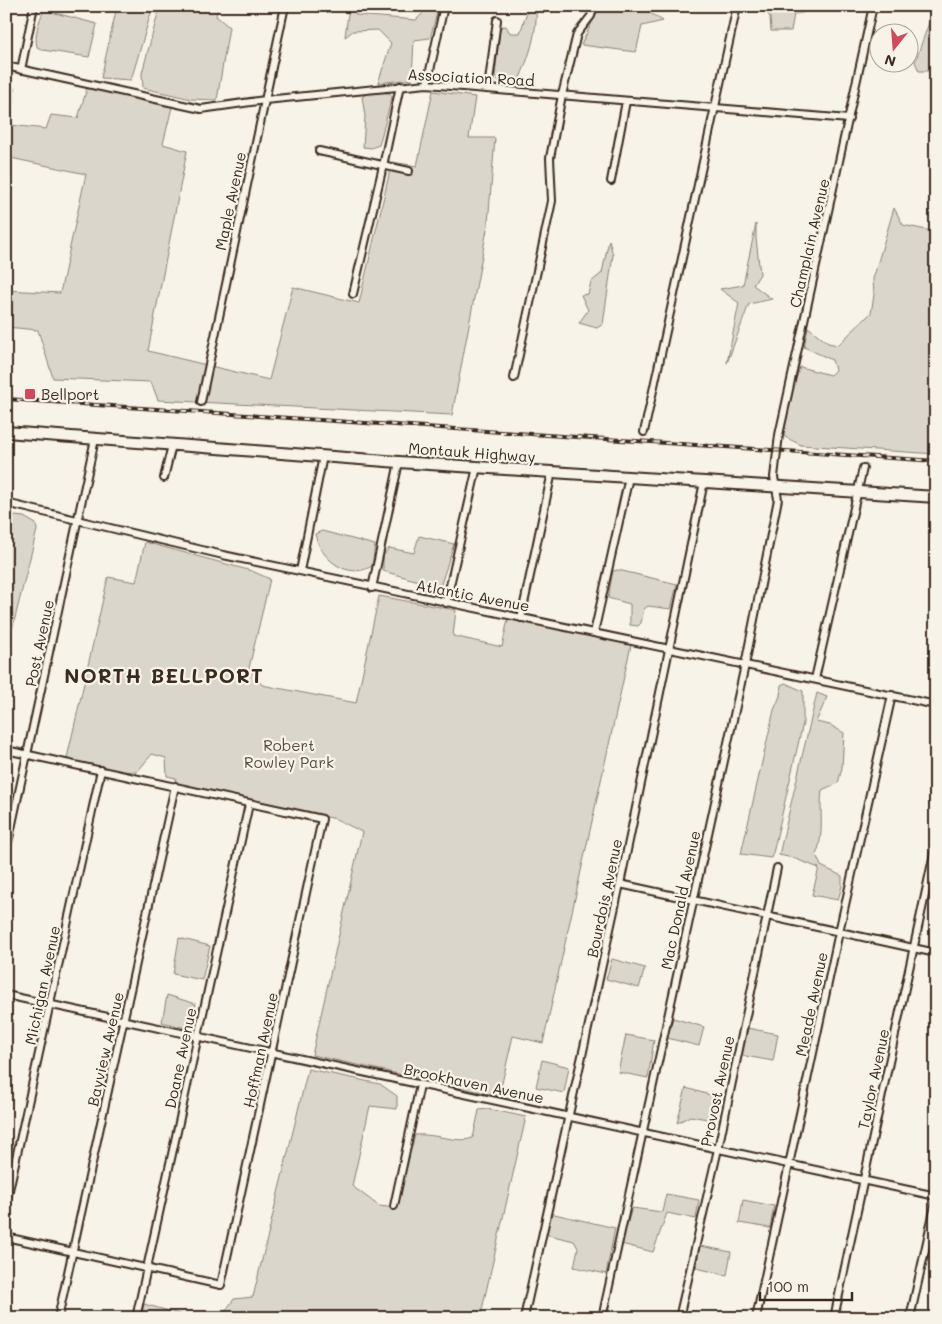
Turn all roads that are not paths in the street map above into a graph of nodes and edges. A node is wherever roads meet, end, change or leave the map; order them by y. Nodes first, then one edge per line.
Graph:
1 (34, 6) edge
2 (285, 6) edge
3 (444, 6) edge
4 (594, 6) edge
5 (737, 6) edge
6 (873, 6) edge
7 (497, 20) dead end
8 (6, 66) edge
9 (21, 70) junction
10 (428, 84) junction
11 (400, 86) junction
12 (488, 89) junction
13 (562, 95) junction
14 (264, 100) junction
15 (626, 101) junction
16 (716, 108) junction
17 (849, 119) junction
18 (318, 151) dead end
19 (383, 166) junction
20 (409, 171) dead end
21 (611, 182) dead end
22 (353, 294) dead end
23 (514, 378) dead end
24 (201, 402) dead end
25 (6, 432) edge
26 (644, 432) dead end
27 (95, 439) junction
28 (172, 445) junction
29 (323, 456) junction
30 (399, 462) junction
31 (477, 467) junction
32 (863, 468) dead end
33 (552, 472) junction
34 (629, 477) junction
35 (164, 478) dead end
36 (704, 482) junction
37 (776, 487) junction
38 (857, 492) junction
39 (936, 497) edge
40 (6, 503) edge
41 (78, 522) junction
42 (300, 571) junction
43 (372, 588) junction
44 (446, 603) junction
45 (521, 618) junction
46 (594, 633) junction
47 (669, 649) junction
48 (745, 665) junction
49 (815, 679) junction
50 (892, 695) junction
51 (936, 705) edge
52 (6, 750) edge
53 (27, 755) junction
54 (101, 770) junction
55 (175, 786) junction
56 (249, 804) junction
57 (936, 844) edge
58 (6, 852) edge
59 (777, 868) dead end
60 (620, 884) junction
61 (693, 900) junction
62 (766, 916) junction
63 (839, 932) junction
64 (914, 948) junction
65 (936, 953) edge
66 (6, 995) edge
67 (51, 1005) junction
68 (124, 1020) junction
69 (198, 1036) junction
70 (273, 1053) junction
71 (420, 1085) junction
72 (569, 1117) junction
73 (642, 1133) junction
74 (718, 1149) junction
75 (790, 1165) junction
76 (864, 1181) junction
77 (936, 1196) edge
78 (936, 1201) edge
79 (6, 1204) edge
80 (394, 1206) dead end
81 (6, 1237) edge
82 (72, 1252) junction
83 (148, 1269) junction
84 (58, 1318) edge
85 (136, 1318) edge
86 (524, 1318) edge
87 (602, 1318) edge
88 (679, 1318) edge
89 (756, 1318) edge
90 (834, 1318) edge
91 (910, 1318) edge

1 - 9 street
2 - 14 street, Maple Avenue
3 - 10 street
4 - 13 street
5 - 16 street
6 - 17 street, Champlain Avenue
7 - 12 street
8 - 9 street, Association Road
9 - 14 street, Association Road
10 - 11 street, Association Road
10 - 12 street, Association Road
11 - 14 street, Association Road
11 - 19 street
12 - 13 street, Association Road
13 - 15 street, Association Road
13 - 23 street
14 - 24 street, Maple Avenue
15 - 16 street, Association Road
15 - 21 street
16 - 17 street, Association Road
16 - 26 street
17 - 37 street, Champlain Avenue
18 - 19 street
19 - 20 street
19 - 22 street
25 - 27 main road, Montauk Highway
27 - 28 main road, Montauk Highway
27 - 41 street, Post Avenue
28 - 29 main road, Montauk Highway
28 - 35 street
29 - 30 main road, Montauk Highway
29 - 42 street
30 - 31 main road, Montauk Highway
30 - 43 street
31 - 33 main road, Montauk Highway
31 - 44 street
32 - 38 street
33 - 34 main road, Montauk Highway
33 - 45 street
34 - 36 main road, Montauk Highway
34 - 46 street
36 - 37 main road, Montauk Highway
36 - 47 street, Bourdois Avenue
37 - 38 main road, Montauk Highway
37 - 48 street, Mac Donald Avenue
38 - 39 main road, Montauk Highway
38 - 49 street
40 - 41 street, Atlantic Avenue
41 - 42 street, Atlantic Avenue
41 - 53 street, Post Avenue
42 - 43 street, Atlantic Avenue
43 - 44 street, Atlantic Avenue
44 - 45 street, Atlantic Avenue
45 - 46 street, Atlantic Avenue
46 - 47 street, Atlantic Avenue
47 - 48 street, Atlantic Avenue
47 - 60 street, Bourdois Avenue
48 - 49 street, Atlantic Avenue
48 - 61 street, Mac Donald Avenue
49 - 50 street, Atlantic Avenue
50 - 51 street, Atlantic Avenue
50 - 63 street, Meade Avenue
52 - 53 street
53 - 54 street
53 - 58 street, Post Avenue
54 - 55 street
54 - 67 street, Michigan Avenue
55 - 56 street
55 - 68 street, Bayview Avenue
56 - 69 street, Doane Avenue
56 - 70 street, Hoffman Avenue
57 - 64 street, Taylor Avenue
59 - 62 street, Provost Avenue
60 - 61 street
60 - 72 street, Bourdois Avenue
61 - 62 street
61 - 73 street, Mac Donald Avenue
62 - 63 street
62 - 74 street, Provost Avenue
63 - 64 street
63 - 75 street, Meade Avenue
64 - 65 street
64 - 76 street, Taylor Avenue
66 - 67 street, Brookhaven Avenue
67 - 68 street, Brookhaven Avenue
67 - 79 street, Michigan Avenue
68 - 69 street, Brookhaven Avenue
68 - 82 street, Bayview Avenue
69 - 70 street, Brookhaven Avenue
69 - 83 street, Doane Avenue
70 - 71 street, Brookhaven Avenue
70 - 83 street, Hoffman Avenue
71 - 72 street, Brookhaven Avenue
71 - 80 street
72 - 73 street, Brookhaven Avenue
72 - 86 street, Bourdois Avenue
73 - 74 street, Brookhaven Avenue
73 - 87 street, Mac Donald Avenue
74 - 75 street, Brookhaven Avenue
74 - 88 street, Provost Avenue
75 - 76 street, Brookhaven Avenue
75 - 89 street, Meade Avenue
76 - 77 street, Brookhaven Avenue
76 - 90 street, Taylor Avenue
78 - 91 street
81 - 82 street
82 - 83 street
82 - 84 street, Bayview Avenue
83 - 85 street, Doane Avenue

